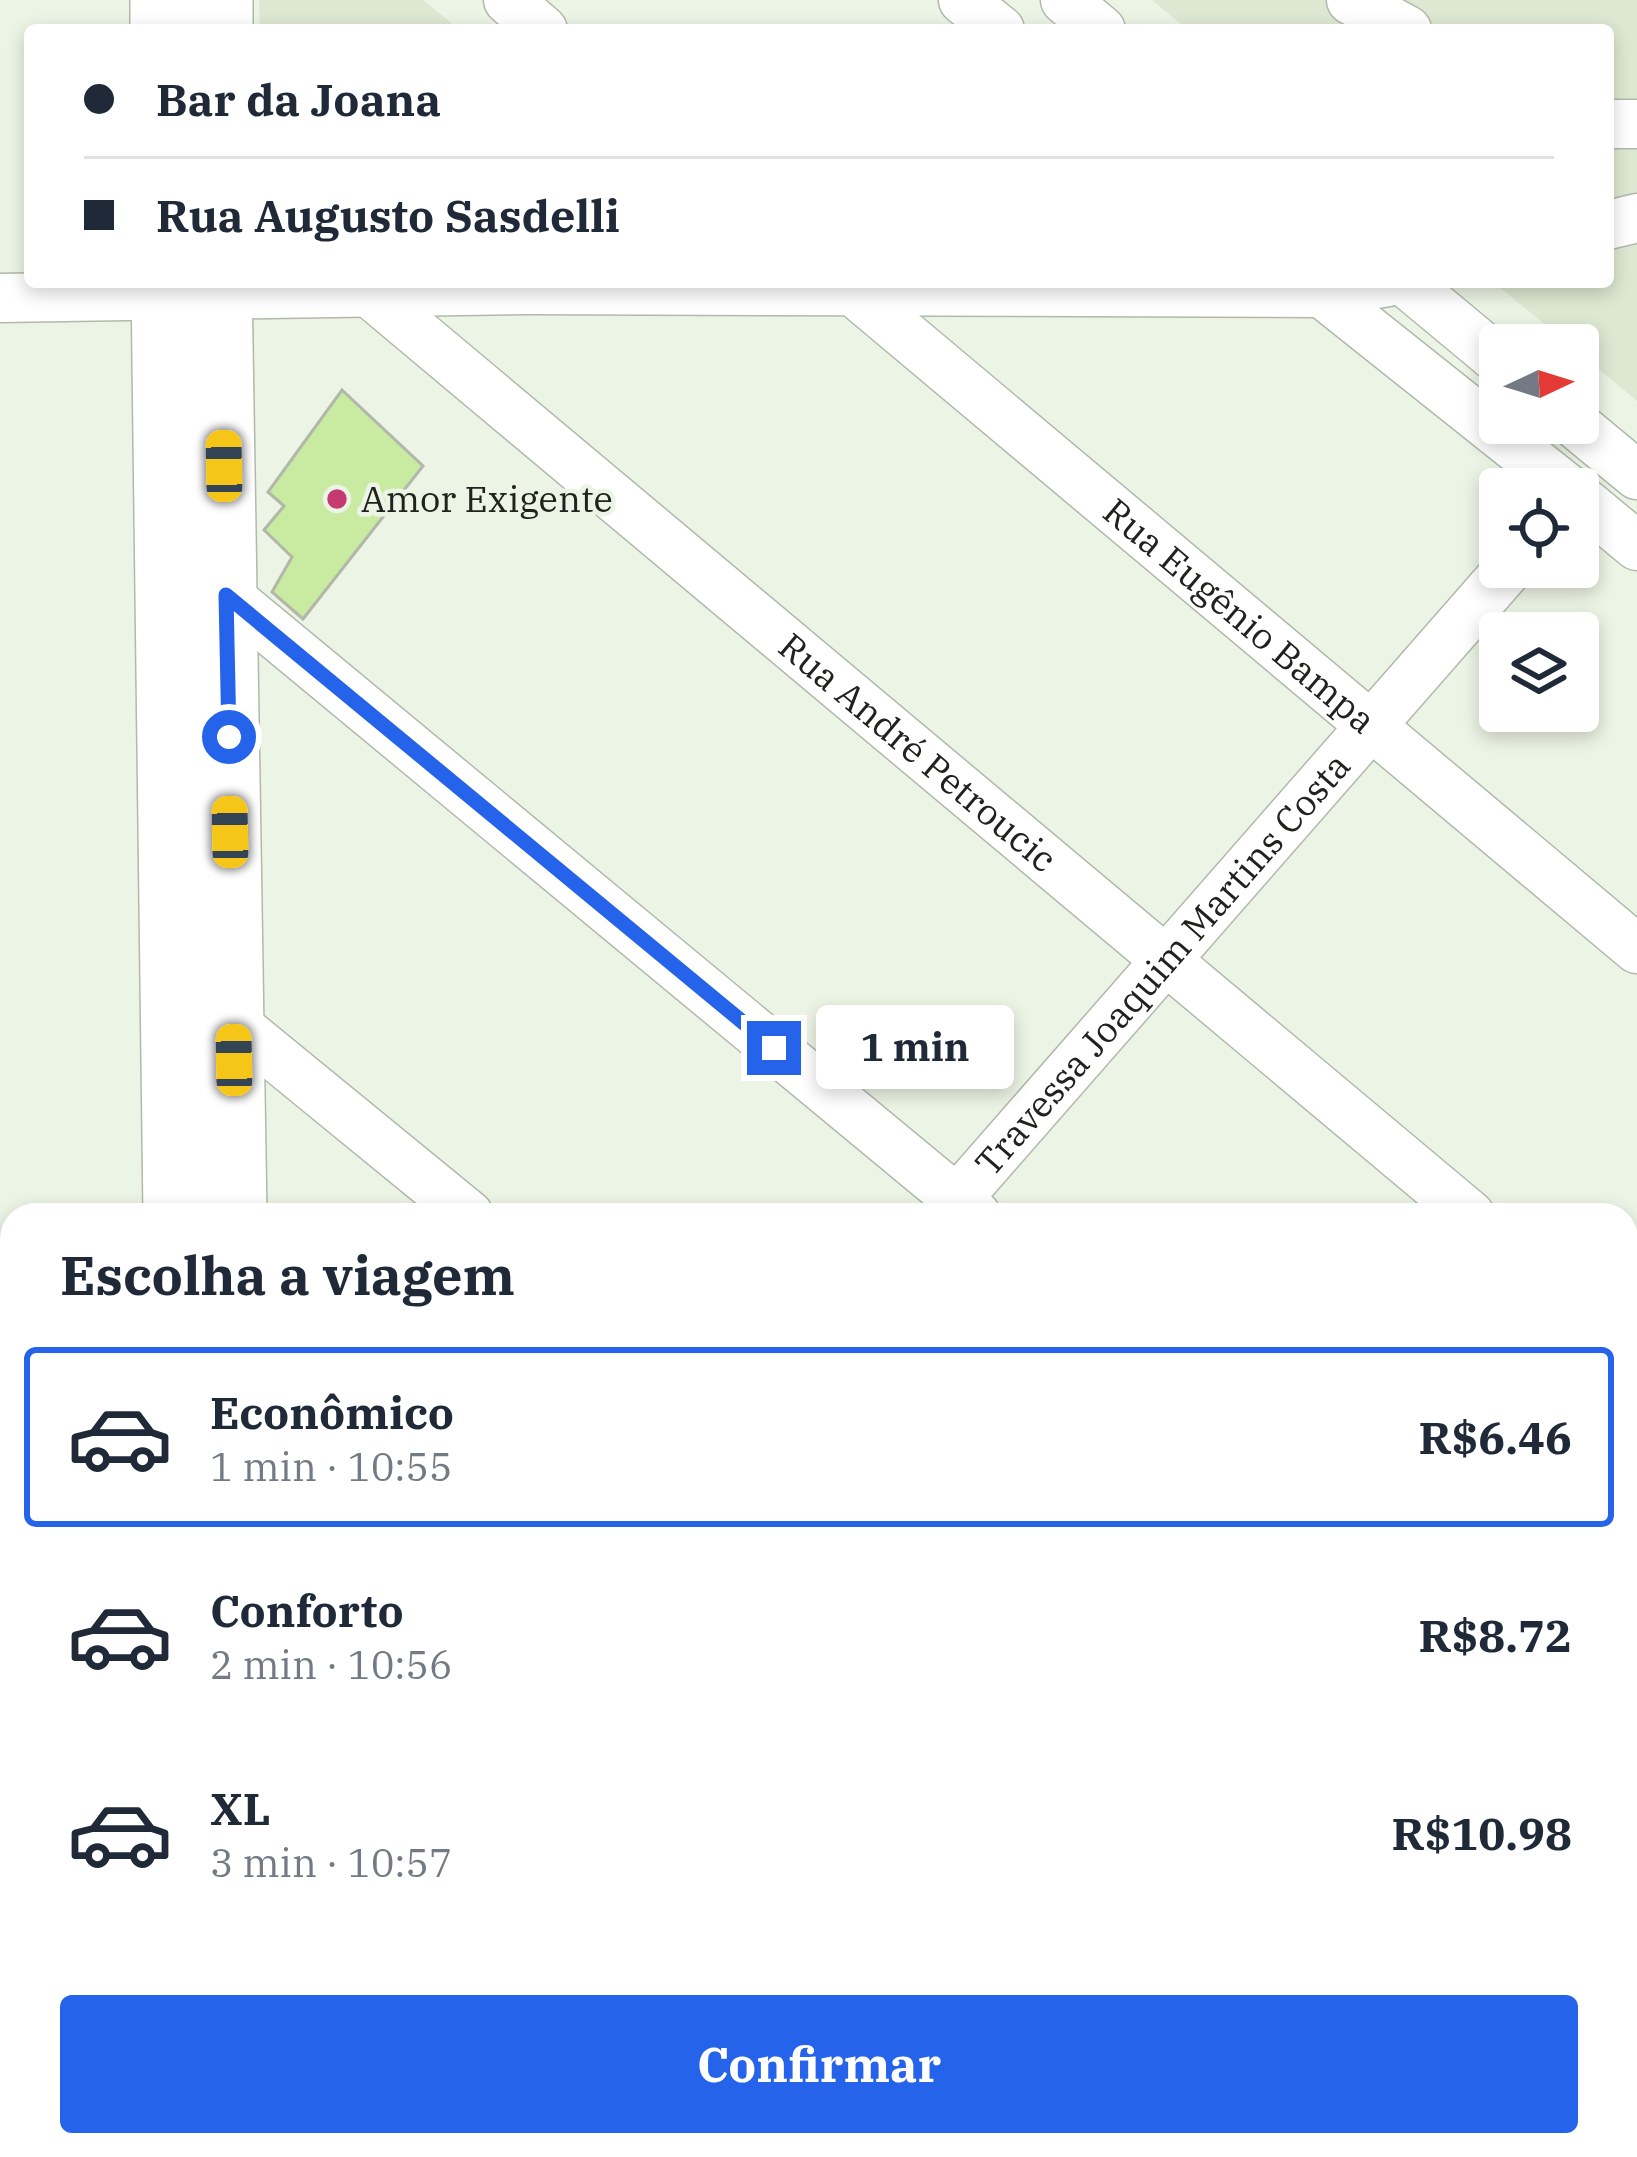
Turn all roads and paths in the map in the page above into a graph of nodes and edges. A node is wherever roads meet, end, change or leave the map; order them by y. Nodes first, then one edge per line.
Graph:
1 (508, 0) edge
2 (963, 0) edge
3 (1065, 0) edge
4 (1351, 0) edge
5 (536, 24) edge
6 (993, 24) edge
7 (1094, 24) edge
8 (1395, 24) edge
9 (558, 288) edge
10 (850, 288) edge
11 (1315, 288) edge
12 (1412, 288) edge
13 (191, 289) edge
14 (366, 290) junction
15 (0, 298) edge
16 (1479, 344) edge
17 (1599, 444) edge
18 (1542, 468) edge
19 (1637, 475) edge
20 (1599, 514) edge
21 (1637, 546) edge
22 (1492, 588) edge
23 (226, 595) junction
24 (1372, 726) junction
25 (1637, 950) edge
26 (1166, 961) junction
27 (233, 1022) junction
28 (175, 1203) edge
29 (236, 1203) edge
30 (454, 1203) edge
31 (961, 1203) edge
32 (969, 1203) edge
33 (1456, 1203) edge

1 - 5 street
2 - 6 street
3 - 7 street
4 - 8 street
9 - 14 street
10 - 24 street, Rua Eugênio Bampa
11 - 18 street
12 - 16 street
13 - 14 street
13 - 15 street
13 - 23 main road
13 - 28 main road
14 - 26 street, Rua André Petroucic
17 - 19 street
20 - 21 street
22 - 24 street, Travessa Joaquim Martins Costa
23 - 27 main road
23 - 31 street
24 - 25 street, Rua Eugênio Bampa
24 - 26 street, Travessa Joaquim Martins Costa
26 - 32 street, Travessa Joaquim Martins Costa
26 - 33 street, Rua André Petroucic
27 - 29 main road
27 - 30 street

